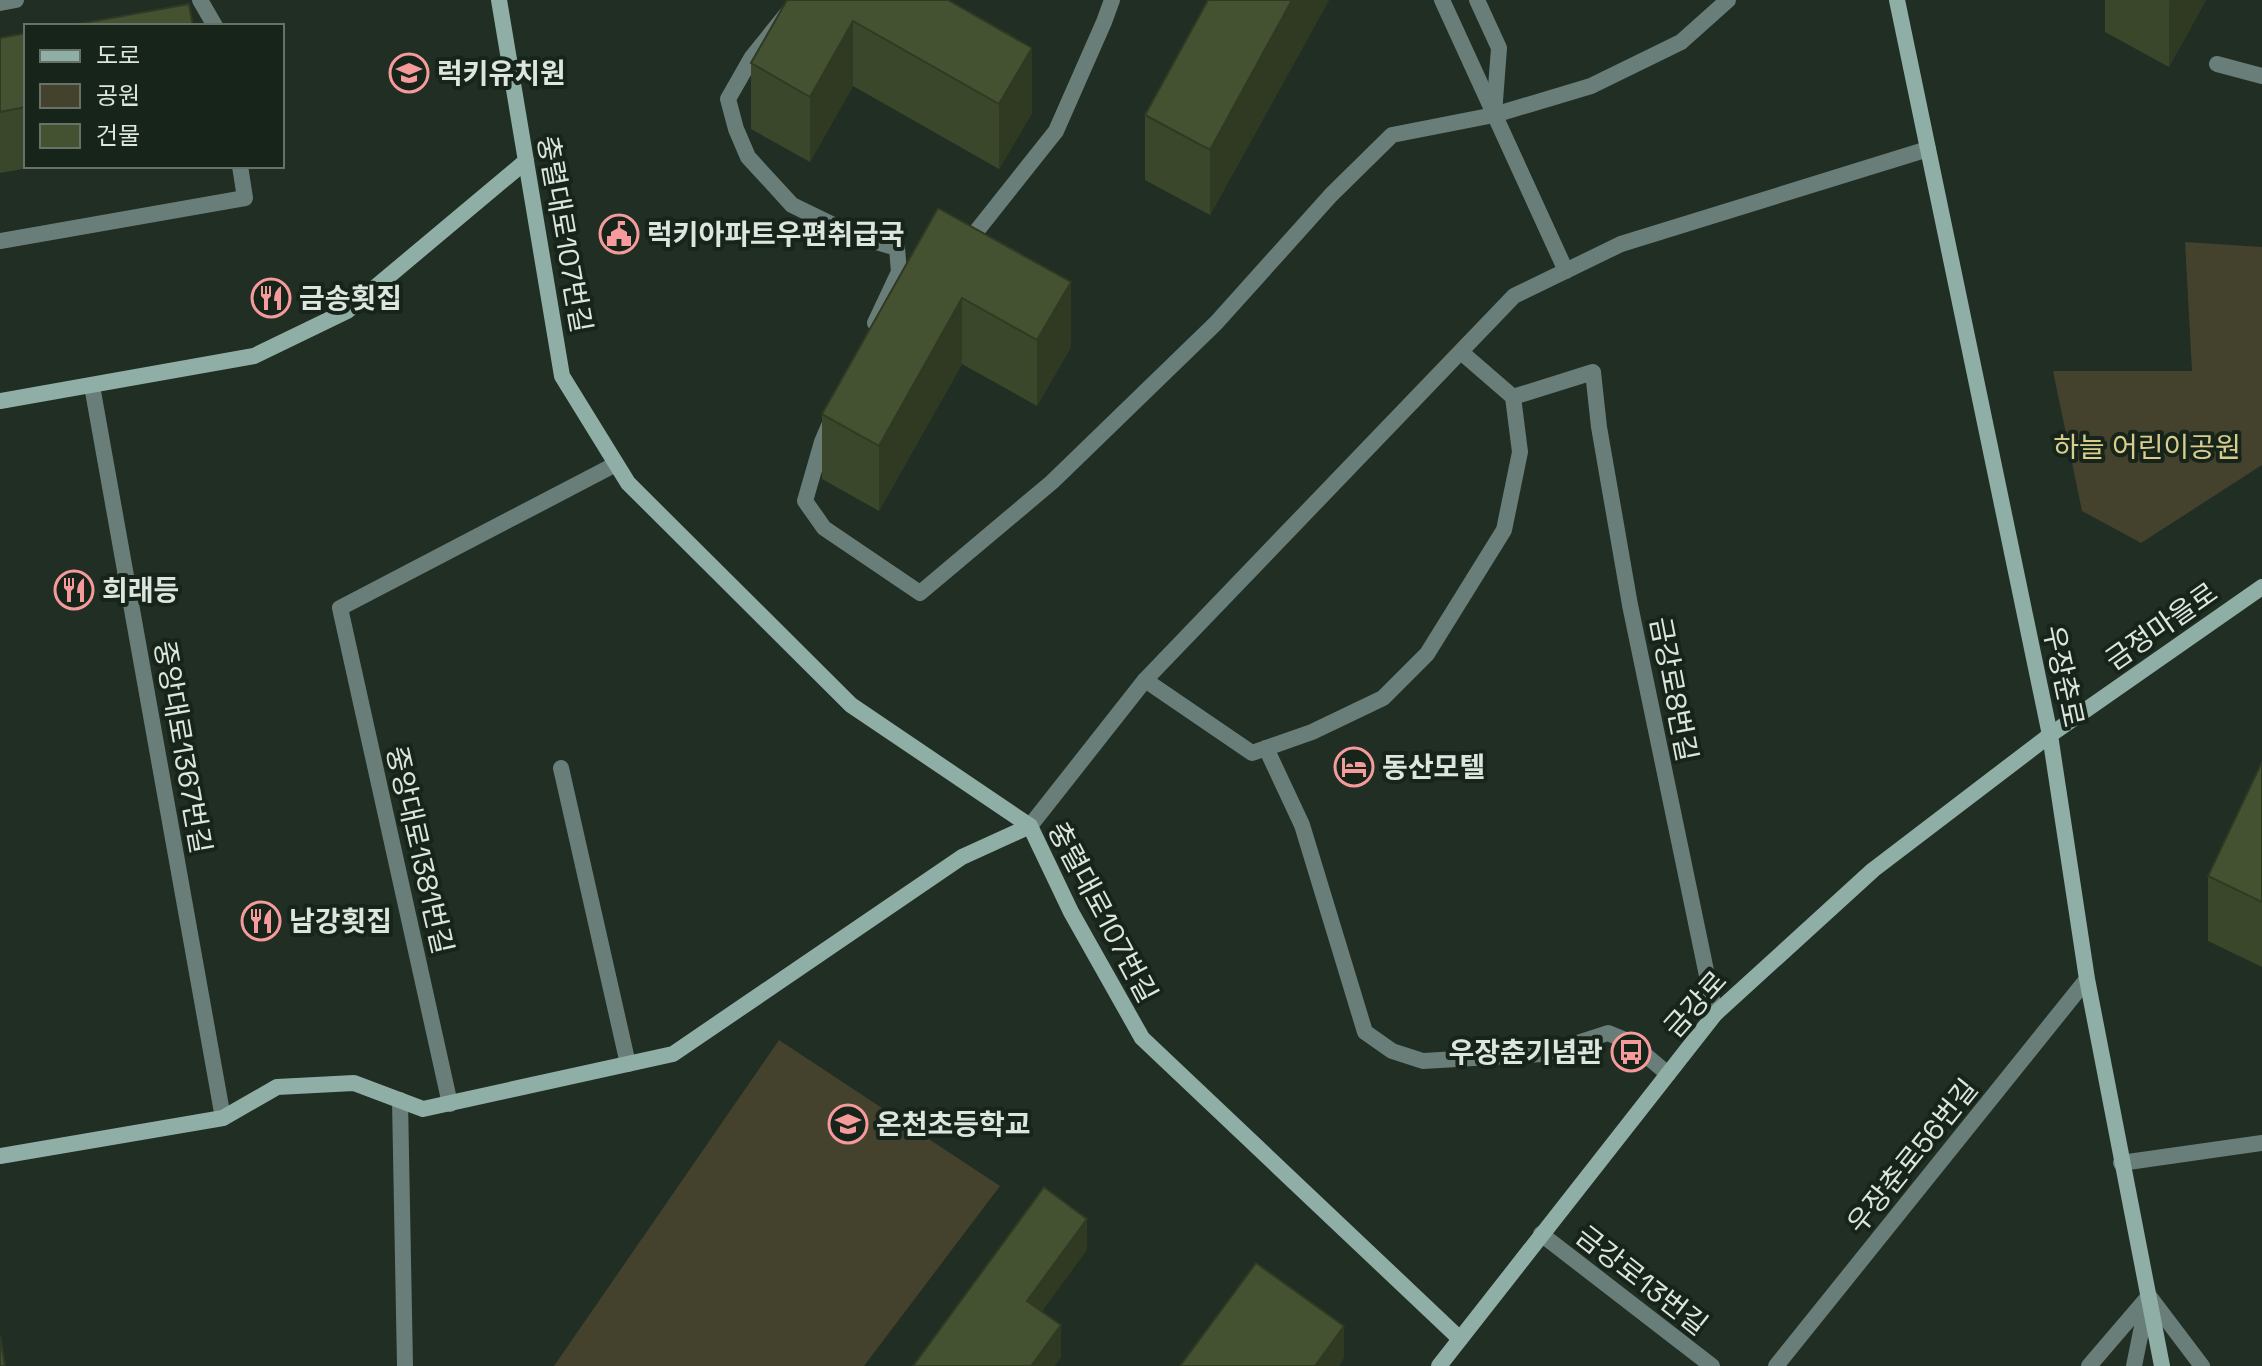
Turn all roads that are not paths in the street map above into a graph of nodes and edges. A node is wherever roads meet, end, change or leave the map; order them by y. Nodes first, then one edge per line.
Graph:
1 (16, 0) edge
2 (200, 0) edge
3 (499, 0) edge
4 (798, 0) edge
5 (1112, 0) edge
6 (1442, 0) edge
7 (1477, 0) edge
8 (1728, 0) edge
9 (1897, 0) edge
10 (0, 3) edge
11 (214, 24) edge
12 (2217, 64) dead end
13 (2262, 76) edge
14 (1494, 115) junction
15 (1928, 149) junction
16 (526, 161) junction
17 (240, 168) edge
18 (0, 241) edge
19 (952, 252) edge
20 (1566, 271) junction
21 (867, 343) edge
22 (1461, 352) junction
23 (92, 386) junction
24 (1513, 397) junction
25 (841, 399) edge
26 (0, 401) edge
27 (616, 464) junction
28 (2262, 587) edge
29 (1145, 680) junction
30 (2050, 735) junction
31 (1266, 748) junction
32 (561, 768) dead end
33 (1030, 826) junction
34 (2087, 979) junction
35 (1715, 1014) junction
36 (628, 1064) junction
37 (1668, 1074) junction
38 (400, 1100) junction
39 (450, 1104) junction
40 (223, 1118) junction
41 (2262, 1143) edge
42 (0, 1156) edge
43 (2121, 1163) junction
44 (1541, 1234) junction
45 (2149, 1296) junction
46 (1460, 1339) junction
47 (405, 1366) edge
48 (1439, 1366) edge
49 (1712, 1366) edge
50 (1776, 1366) edge
51 (2089, 1366) edge
52 (2134, 1366) edge
53 (2162, 1366) edge
54 (2202, 1366) edge

1 - 10 street
2 - 11 street
3 - 16 street, 충렬대로107번길
4 - 21 street
5 - 19 street
6 - 14 street
7 - 14 street
8 - 14 street
9 - 15 street, 우장춘로
12 - 13 street
14 - 20 street
14 - 25 street
15 - 20 street
15 - 30 street, 우장춘로
16 - 23 street
16 - 27 street, 충렬대로107번길
17 - 18 street
20 - 22 street
22 - 24 street
22 - 29 street
23 - 26 street
23 - 40 street, 중앙대로1367번길
24 - 31 street
24 - 35 street, 금강로8번길
27 - 33 street, 충렬대로107번길
27 - 39 street, 중앙대로1381번길
28 - 30 street, 금정마을로
29 - 31 street
29 - 33 street
30 - 34 street, 우장춘로
30 - 35 street, 금강로
31 - 37 street
32 - 36 street
33 - 36 street
33 - 46 street, 충렬대로107번길
34 - 43 street, 우장춘로
34 - 50 street, 우장춘로56번길
35 - 37 street, 금강로
36 - 39 street
37 - 44 street, 금강로
38 - 39 street
38 - 40 street
38 - 47 street
40 - 42 street
41 - 43 street
43 - 45 street, 우장춘로
44 - 46 street, 금강로
44 - 49 street, 금강로13번길
45 - 51 street
45 - 52 street
45 - 53 street, 우장춘로
45 - 54 street
46 - 48 street, 금강로

